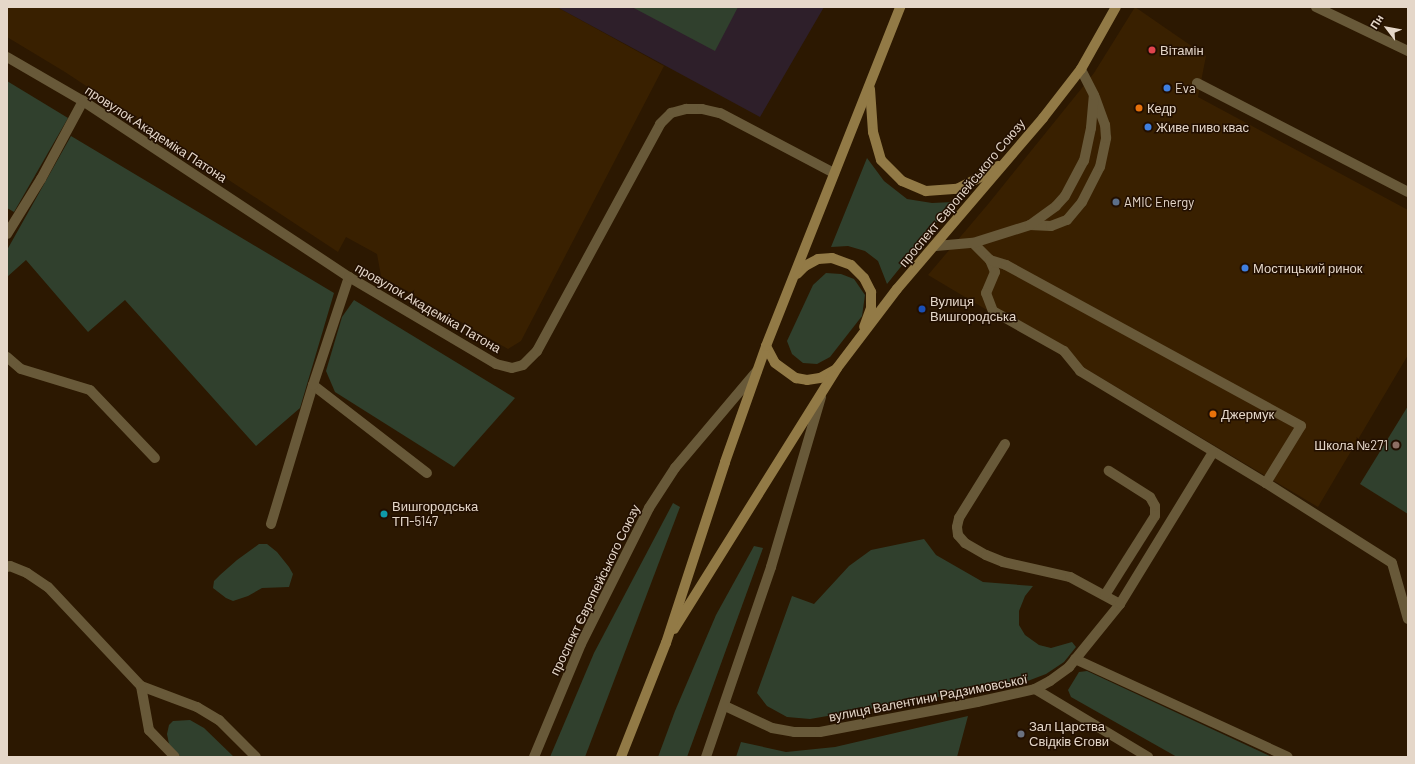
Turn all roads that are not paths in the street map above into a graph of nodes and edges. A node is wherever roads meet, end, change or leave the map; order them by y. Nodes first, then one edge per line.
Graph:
1 (900, 7) edge
2 (1116, 7) edge
3 (1316, 7) edge
4 (1408, 51) edge
5 (7, 57) edge
6 (1081, 69) junction
7 (1197, 83) dead end
8 (870, 85) junction
9 (1094, 95) junction
10 (83, 101) junction
11 (1007, 159) junction
12 (834, 173) junction
13 (1408, 192) edge
14 (1030, 225) junction
15 (7, 234) edge
16 (973, 243) junction
17 (936, 246) junction
18 (990, 260) junction
19 (795, 275) junction
20 (349, 277) junction
21 (862, 333) junction
22 (766, 346) junction
23 (7, 357) edge
24 (837, 368) junction
25 (758, 370) junction
26 (312, 385) junction
27 (822, 393) junction
28 (1005, 444) dead end
29 (1213, 452) junction
30 (155, 458) dead end
31 (427, 472) dead end
32 (1109, 472) dead end
33 (1266, 483) junction
34 (271, 524) dead end
35 (7, 567) edge
36 (1105, 595) junction
37 (1120, 604) junction
38 (1408, 619) edge
39 (666, 643) junction
40 (1075, 658) junction
41 (141, 686) junction
42 (1035, 689) junction
43 (725, 706) junction
44 (175, 757) edge
45 (256, 757) edge
46 (534, 757) edge
47 (620, 757) edge
48 (706, 757) edge
49 (1148, 757) edge
50 (1288, 757) edge

1 - 8 main road, проспект Європейського Союзу
2 - 6 main road, проспект Європейського Союзу
3 - 4 street
5 - 10 street, провулок Академіка Патона
6 - 9 street
6 - 11 main road, проспект Європейського Союзу
7 - 13 street
8 - 11 main road
8 - 12 main road, проспект Європейського Союзу
9 - 14 street
9 - 14 street
10 - 15 street
10 - 20 street, провулок Академіка Патона
11 - 17 main road, проспект Європейського Союзу
12 - 19 main road, проспект Європейського Союзу
12 - 20 street, провулок Академіка Патона
14 - 16 street
16 - 17 street
16 - 18 street
17 - 21 main road, проспект Європейського Союзу
18 - 29 street
18 - 33 street
19 - 21 main road
19 - 22 main road, проспект Європейського Союзу
20 - 26 street
21 - 24 main road, проспект Європейського Союзу
22 - 24 main road
22 - 25 main road, проспект Європейського Союзу
23 - 30 street
24 - 27 main road, проспект Європейського Союзу
25 - 39 main road, проспект Європейського Союзу
25 - 46 street, проспект Європейського Союзу
26 - 31 street
26 - 34 street
27 - 39 main road, проспект Європейського Союзу
27 - 43 street, проспект Європейського Союзу
28 - 36 street
29 - 33 street
29 - 37 street
32 - 36 street
33 - 38 street
35 - 41 street
36 - 37 street
37 - 40 street
39 - 47 main road, проспект Європейського Союзу
40 - 42 street
40 - 50 street
41 - 44 street
41 - 45 street
42 - 43 street, вулиця Валентини Радзимовської
42 - 49 street, вулиця Валентини Радзимовської
43 - 48 street, проспект Європейського Союзу

